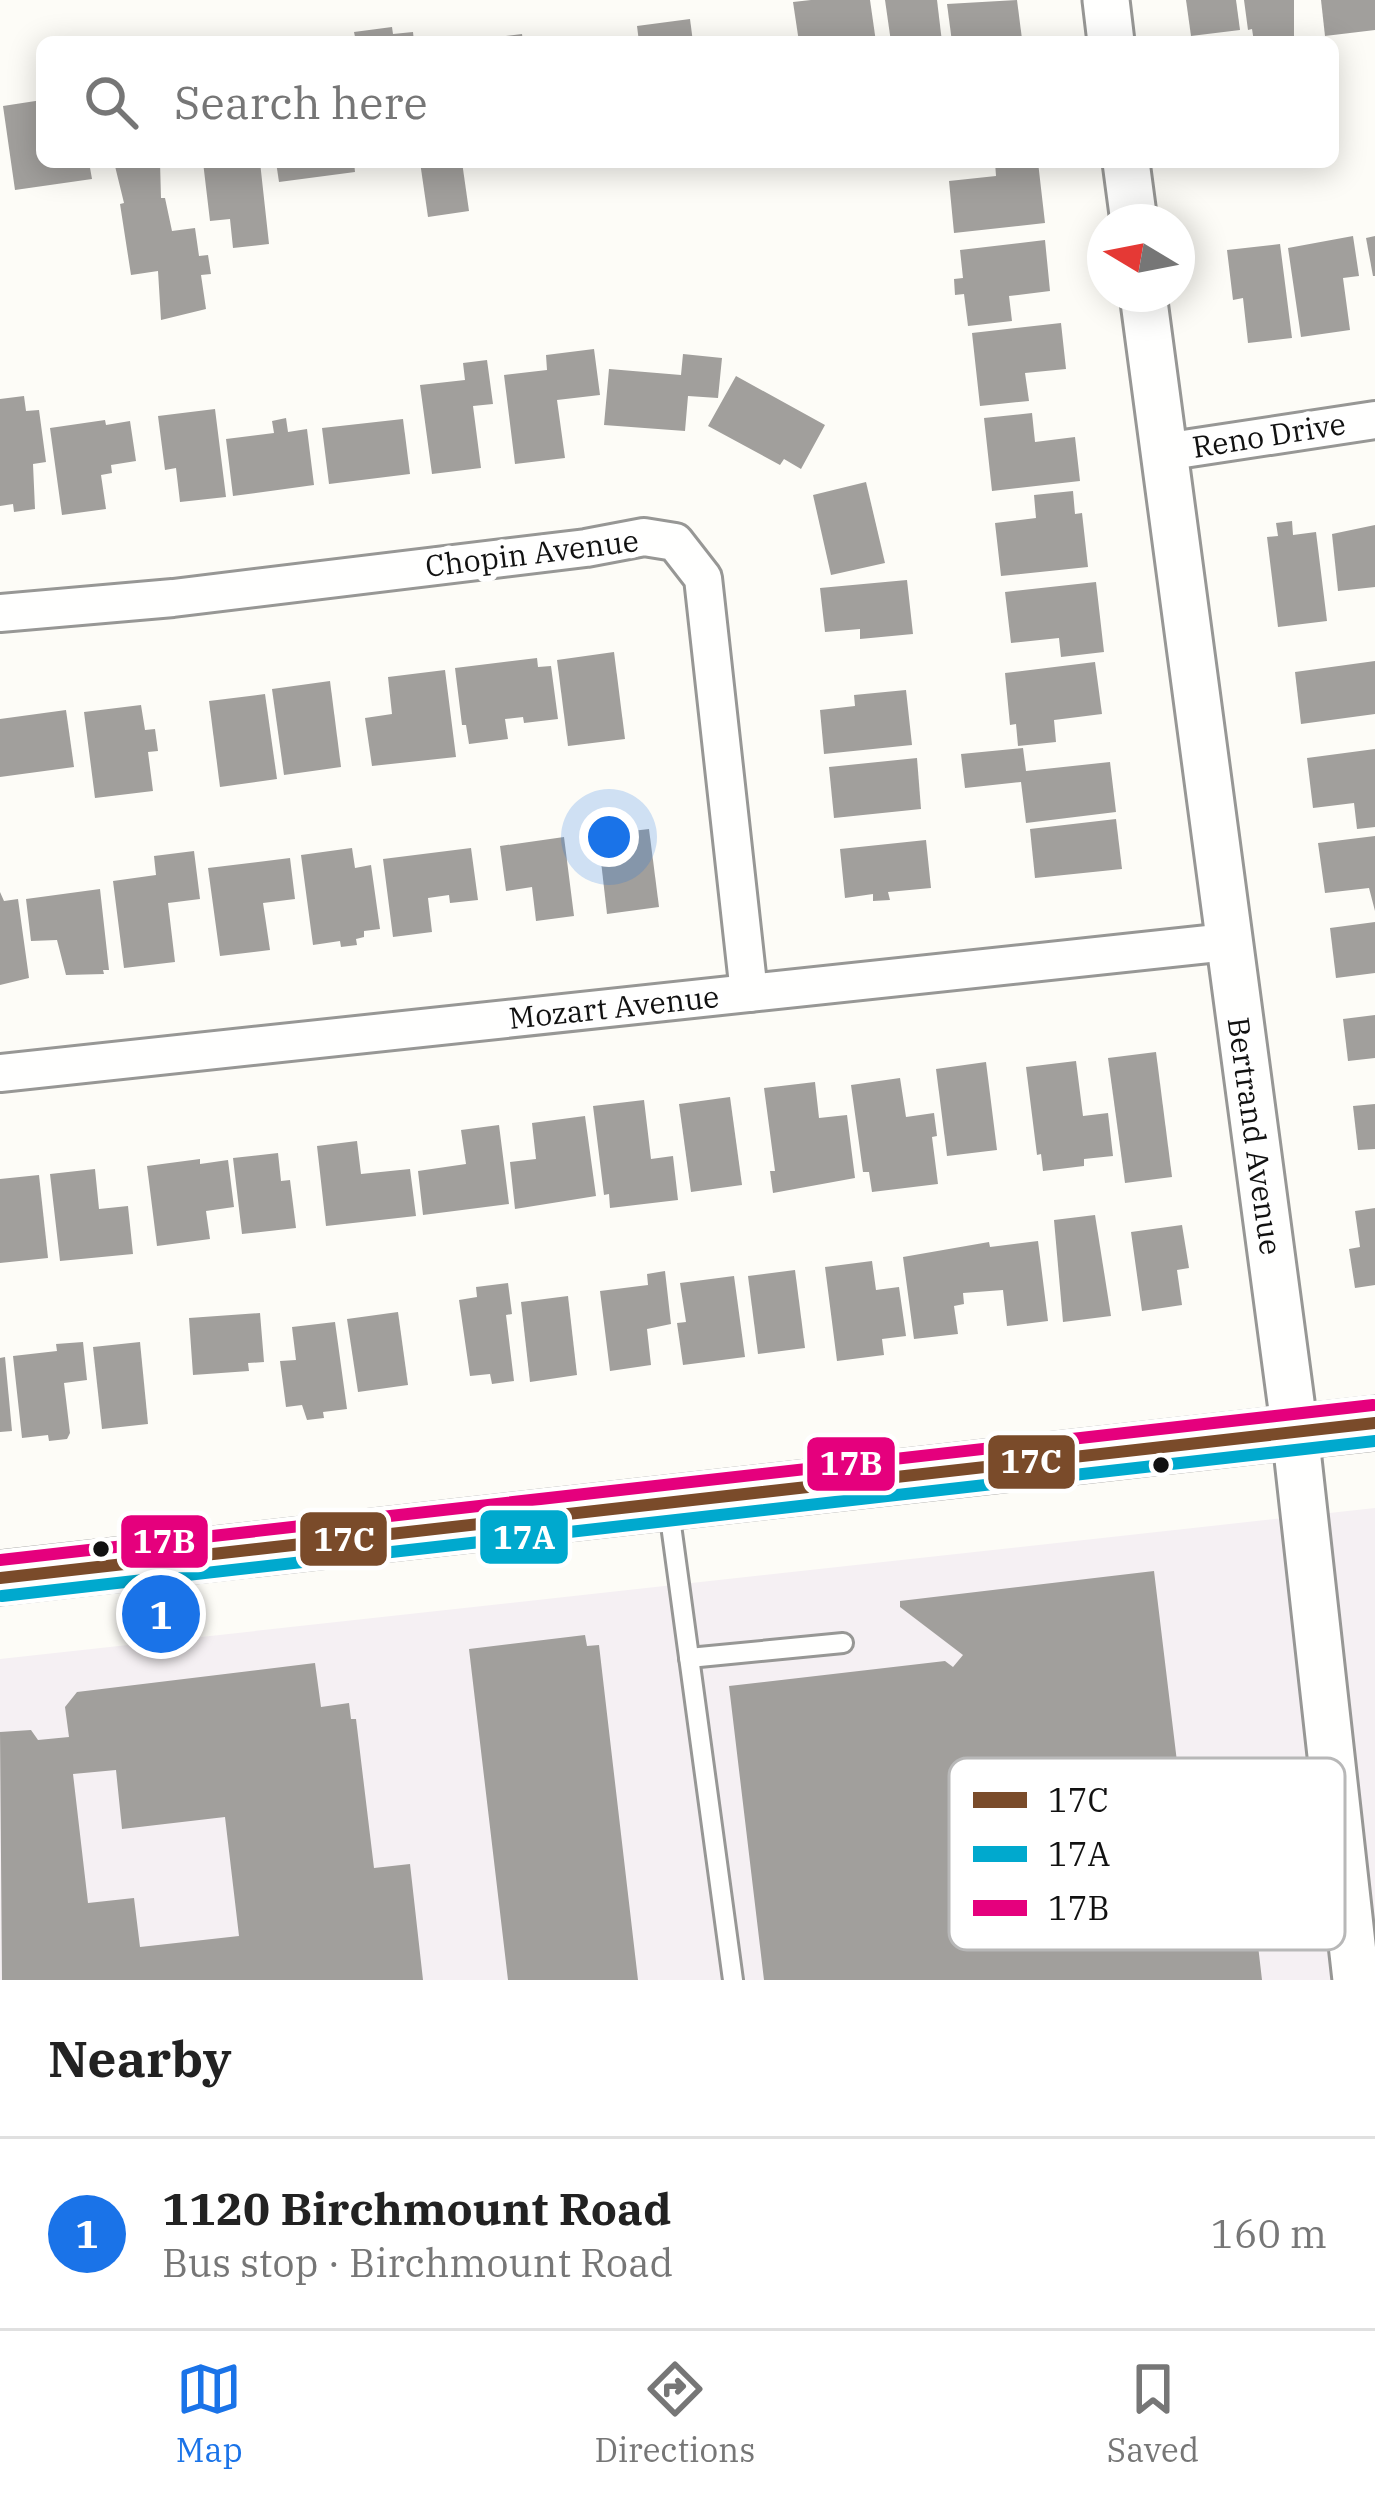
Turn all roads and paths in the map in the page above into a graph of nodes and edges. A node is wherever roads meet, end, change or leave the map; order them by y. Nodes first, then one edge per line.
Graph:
1 (1106, 0) edge
2 (1110, 36) edge
3 (1127, 168) edge
4 (1132, 204) edge
5 (1146, 312) edge
6 (1375, 420) edge
7 (1164, 452) junction
8 (0, 613) edge
9 (1227, 941) junction
10 (749, 993) junction
11 (0, 1073) edge
12 (1375, 1423) edge
13 (1295, 1432) junction
14 (668, 1503) junction
15 (0, 1578) edge
16 (843, 1643) dead end
17 (689, 1658) junction
18 (1331, 1758) edge
19 (1345, 1880) edge
20 (733, 1980) edge
21 (1356, 1980) edge

1 - 2 street
3 - 4 street
5 - 7 street, Bertrand Avenue
6 - 7 street, Reno Drive
7 - 9 street, Bertrand Avenue
8 - 10 street, Chopin Avenue
9 - 10 street, Mozart Avenue
9 - 13 street, Bertrand Avenue
10 - 11 street, Mozart Avenue
12 - 13 main road
13 - 14 main road
13 - 18 street, Bertrand Avenue
14 - 15 main road
14 - 17 lane
16 - 17 lane
17 - 20 lane
19 - 21 street, Bertrand Avenue

